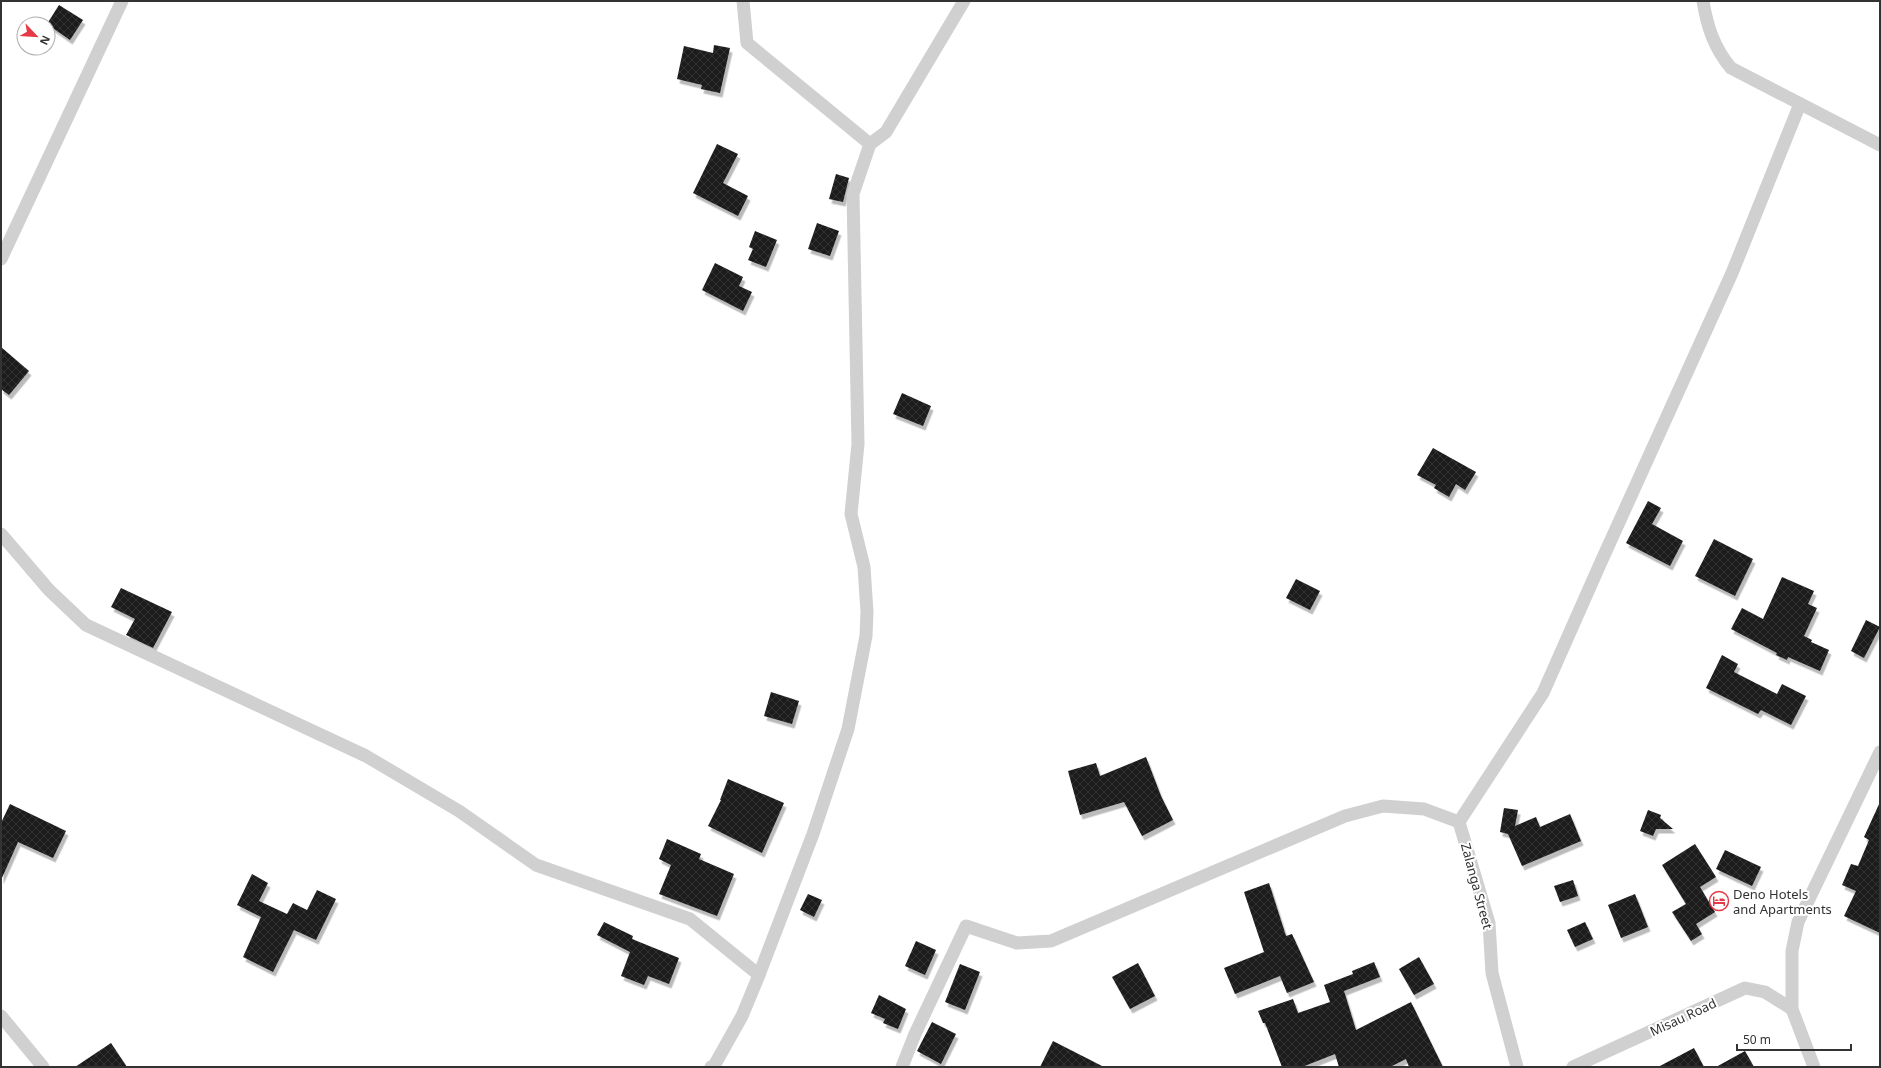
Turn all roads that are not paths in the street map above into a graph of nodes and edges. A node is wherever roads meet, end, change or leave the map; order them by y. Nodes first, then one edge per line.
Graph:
1 (122, 1) edge
2 (743, 1) edge
3 (964, 1) edge
4 (1703, 1) edge
5 (1800, 104) junction
6 (870, 144) junction
7 (1880, 145) edge
8 (1, 259) edge
9 (1, 534) edge
10 (1880, 752) edge
11 (1459, 822) junction
12 (759, 975) junction
13 (1792, 1009) junction
14 (1, 1016) edge
15 (43, 1067) edge
16 (714, 1067) edge
17 (902, 1067) edge
18 (1517, 1067) edge
19 (1573, 1067) edge
20 (1814, 1067) edge

1 - 8 street
2 - 6 street
3 - 6 street
4 - 5 street
5 - 7 street
5 - 11 street
6 - 12 street
9 - 12 street
10 - 13 street
11 - 17 street
11 - 18 street, Zalanga Street
12 - 16 street
13 - 19 street, Misau Road
13 - 20 street
14 - 15 street

